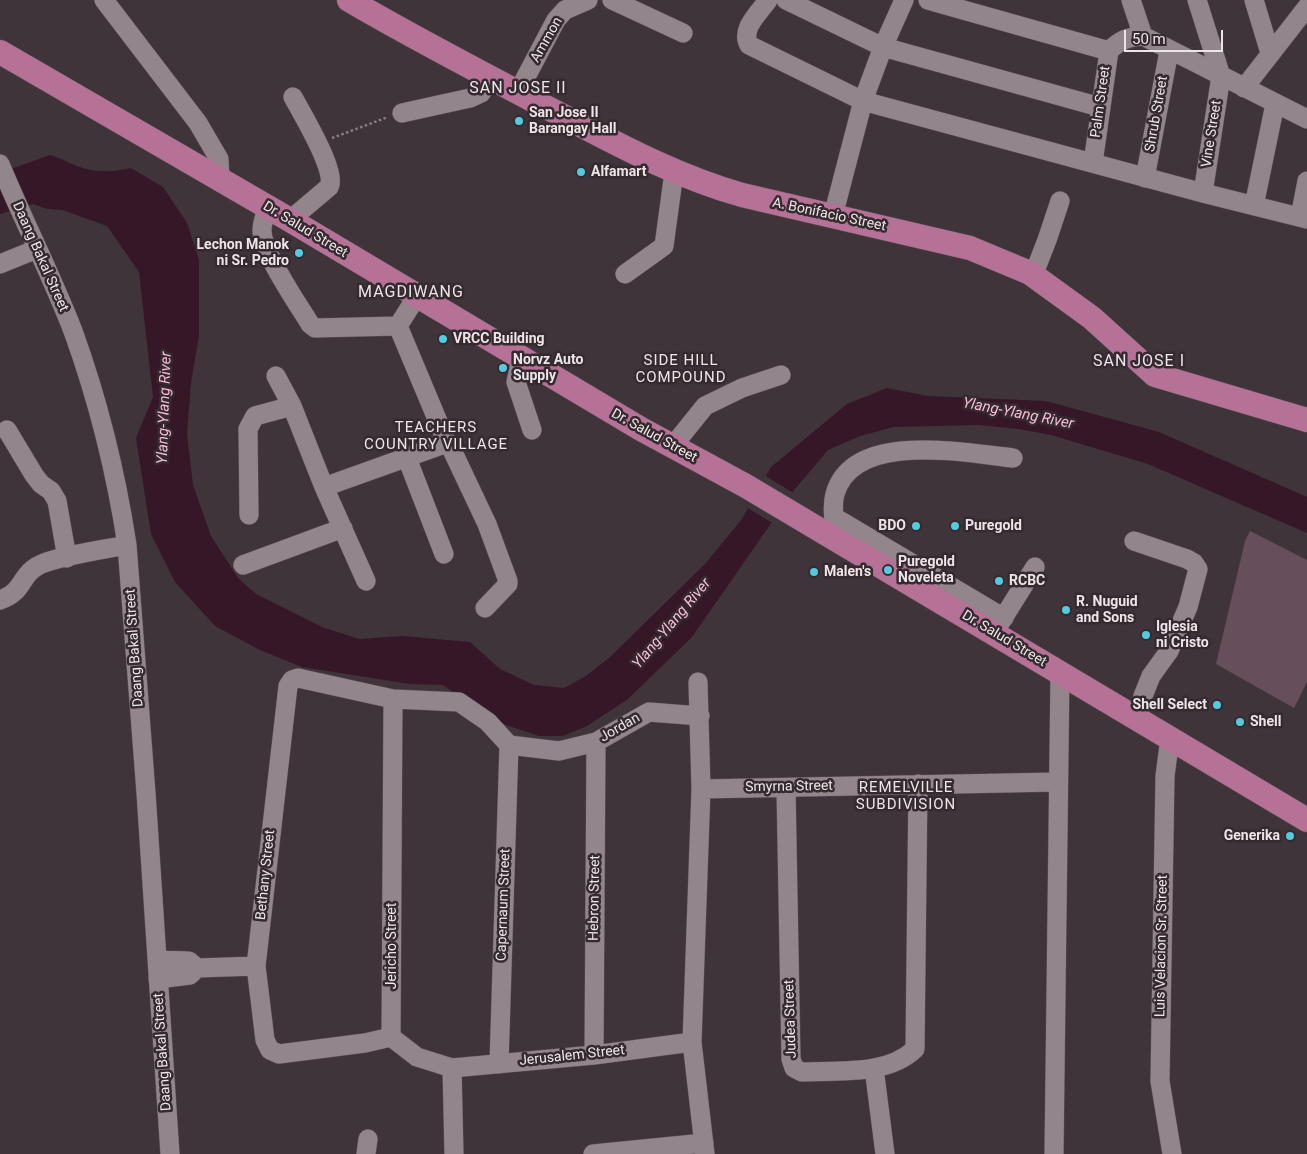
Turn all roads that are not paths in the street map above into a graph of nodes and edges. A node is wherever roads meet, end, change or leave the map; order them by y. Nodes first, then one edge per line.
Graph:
1 (104, 0) edge
2 (349, 0) edge
3 (588, 0) edge
4 (612, 0) edge
5 (768, 0) edge
6 (786, 0) edge
7 (904, 0) edge
8 (928, 0) edge
9 (1132, 0) edge
10 (1197, 0) edge
11 (1254, 0) edge
12 (1307, 7) edge
13 (683, 33) dead end
14 (1143, 36) junction
15 (883, 47) junction
16 (1109, 51) junction
17 (1168, 51) junction
18 (0, 52) edge
19 (1270, 53) junction
20 (1221, 76) junction
21 (492, 77) junction
22 (1244, 88) junction
23 (518, 92) junction
24 (293, 96) dead end
25 (863, 101) junction
26 (1276, 104) junction
27 (1100, 107) junction
28 (1304, 112) edge
29 (402, 113) road end
30 (1092, 163) junction
31 (0, 164) edge
32 (674, 172) junction
33 (1146, 178) junction
34 (220, 179) junction
35 (1307, 181) edge
36 (1203, 193) junction
37 (1060, 201) dead end
38 (1254, 206) junction
39 (267, 207) junction
40 (832, 216) junction
41 (1303, 218) edge
42 (290, 220) junction
43 (37, 249) junction
44 (0, 264) edge
45 (625, 274) dead end
46 (1033, 276) junction
47 (417, 296) junction
48 (398, 326) junction
49 (521, 359) junction
50 (781, 375) dead end
51 (276, 376) dead end
52 (292, 406) junction
53 (1307, 420) edge
54 (7, 430) dead end
55 (532, 430) dead end
56 (447, 443) junction
57 (672, 447) junction
58 (407, 458) junction
59 (1013, 458) dead end
60 (324, 488) junction
61 (249, 516) dead end
62 (343, 528) junction
63 (835, 528) junction
64 (1134, 541) dead end
65 (127, 545) junction
66 (444, 554) dead end
67 (67, 558) junction
68 (243, 565) dead end
69 (1035, 567) dead end
70 (366, 581) dead end
71 (0, 600) edge
72 (485, 608) dead end
73 (999, 625) junction
74 (1060, 672) junction
75 (698, 682) dead end
76 (393, 699) junction
77 (700, 716) junction
78 (1138, 719) junction
79 (1170, 738) junction
80 (596, 742) junction
81 (509, 745) junction
82 (1057, 782) junction
83 (918, 784) junction
84 (786, 788) junction
85 (701, 789) junction
86 (1307, 820) edge
87 (256, 966) junction
88 (157, 970) junction
89 (391, 1037) junction
90 (692, 1042) junction
91 (594, 1055) junction
92 (498, 1064) junction
93 (452, 1068) junction
94 (874, 1068) junction
95 (704, 1148) edge
96 (170, 1154) edge
97 (454, 1154) edge
98 (593, 1154) edge
99 (885, 1154) edge
100 (1054, 1154) edge
101 (1172, 1154) edge

1 - 34 street
2 - 21 main road, A. Bonifacio Street
3 - 23 street, Ammon
4 - 13 street
5 - 25 street
6 - 15 street
7 - 15 street
8 - 16 street
9 - 14 street
10 - 20 street
11 - 19 street
12 - 19 street
14 - 16 street, Palm Street
14 - 17 street
15 - 25 street
15 - 27 street
16 - 27 street, Palm Street
17 - 20 street
17 - 33 street, Shrub Street
18 - 34 main road, Dr. Salud Street
19 - 22 street
20 - 22 street
20 - 36 street, Vine Street
21 - 23 main road, A. Bonifacio Street
21 - 29 street
22 - 26 street
23 - 32 main road, A. Bonifacio Street
24 - 42 street
25 - 30 street
25 - 40 street
26 - 28 street
26 - 38 street
27 - 30 street, Palm Street
30 - 33 street
31 - 43 street, Daang Bakal Street
32 - 40 main road, A. Bonifacio Street
32 - 45 street
33 - 36 street
34 - 39 main road, Dr. Salud Street
35 - 41 street
36 - 38 street
37 - 46 street
38 - 41 street
39 - 42 main road, Dr. Salud Street
39 - 48 street
40 - 46 main road, A. Bonifacio Street
42 - 47 main road, Dr. Salud Street
43 - 44 street
43 - 65 street, Daang Bakal Street
46 - 53 main road, A. Bonifacio Street
47 - 48 street
47 - 49 main road, Dr. Salud Street
48 - 56 street
49 - 55 street
49 - 57 main road, Dr. Salud Street
50 - 57 street
51 - 52 street
52 - 60 street
52 - 61 street
54 - 67 street
56 - 58 street
56 - 72 street
57 - 63 main road, Dr. Salud Street
58 - 60 street
58 - 66 street
59 - 63 street
60 - 62 street
62 - 68 street
62 - 70 street
63 - 73 main road, Dr. Salud Street
64 - 78 street
65 - 67 street
65 - 88 street, Daang Bakal Street
67 - 71 street
69 - 73 street
73 - 74 main road, Dr. Salud Street
74 - 78 main road, Dr. Salud Street
74 - 82 street
75 - 77 street
76 - 81 street
76 - 87 street, Bethany Street
76 - 89 street, Jericho Street
77 - 80 street, Jordan
77 - 85 street
78 - 79 main road, Dr. Salud Street
79 - 86 main road, Dr. Salud Street
79 - 101 street, Luis Velacion Sr. Street
80 - 81 street, Jordan
80 - 91 street, Hebron Street
81 - 92 street, Capernaum Street
82 - 83 street, Smyrna Street
82 - 100 street
83 - 84 street, Smyrna Street
83 - 94 street, Judea Street
84 - 85 street, Smyrna Street
84 - 94 street, Judea Street
85 - 90 street
87 - 88 street
87 - 89 street, Bethany Street
88 - 96 street, Daang Bakal Street
89 - 93 street
90 - 91 street, Jerusalem Street
90 - 95 street
91 - 92 street, Jerusalem Street
92 - 93 street, Jerusalem Street
93 - 97 street
94 - 99 street
95 - 98 street

